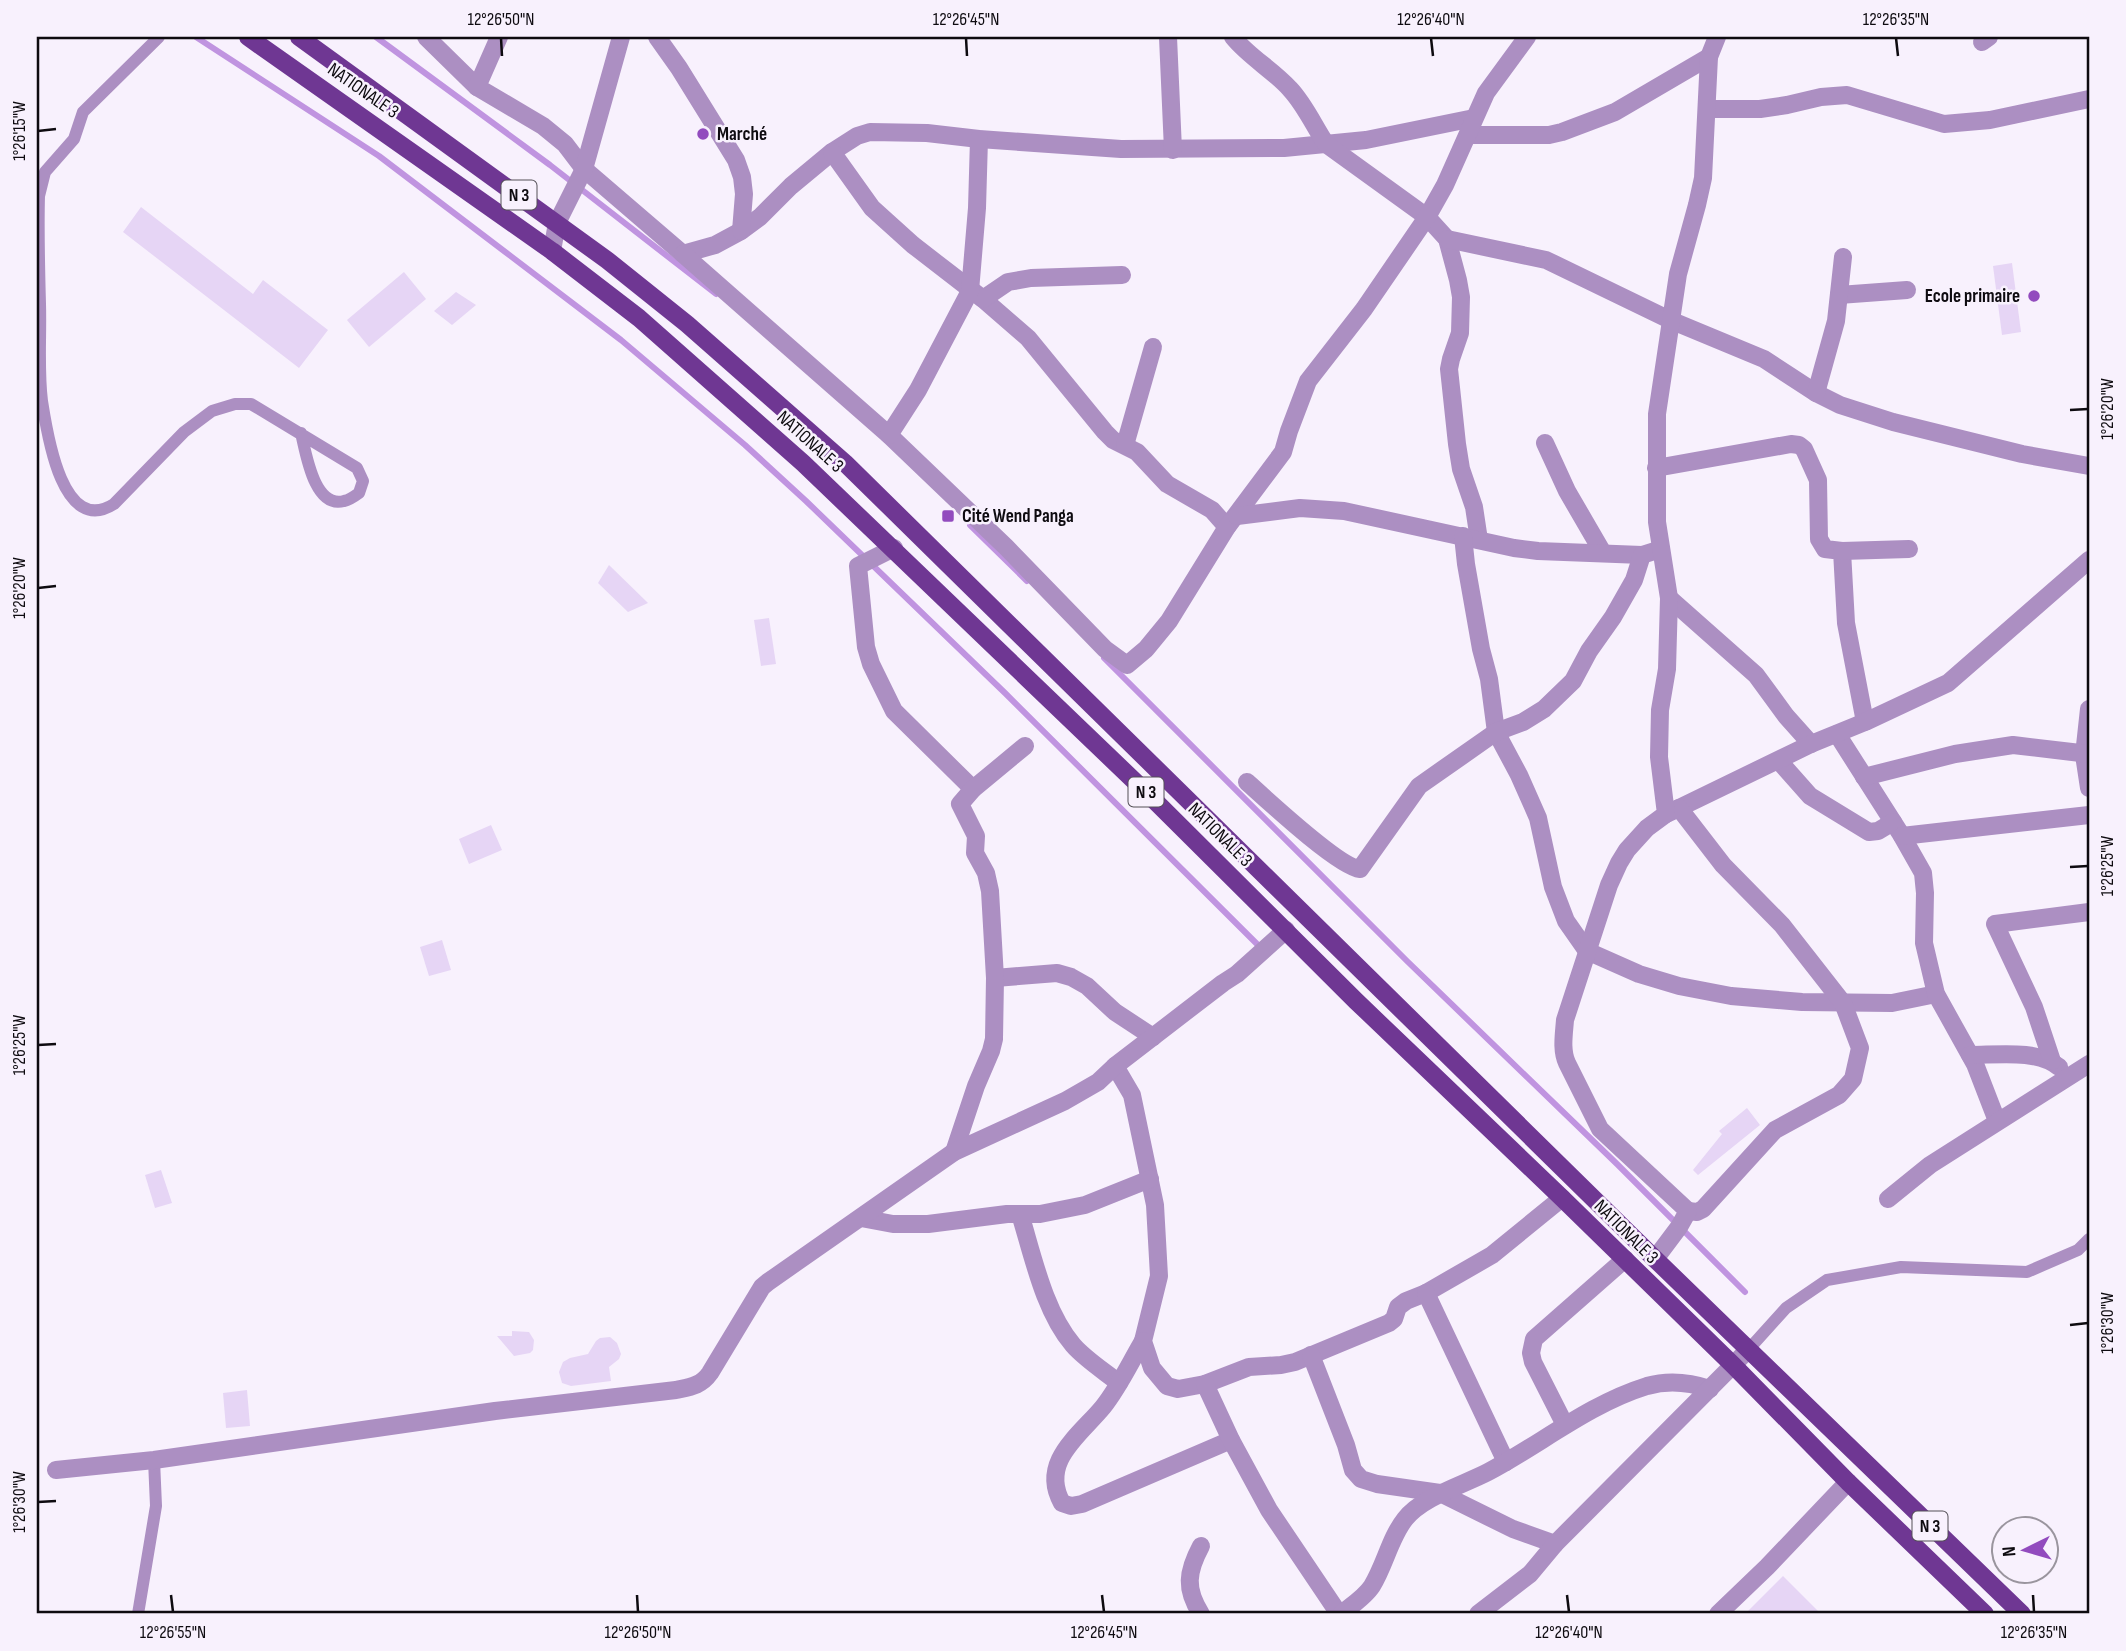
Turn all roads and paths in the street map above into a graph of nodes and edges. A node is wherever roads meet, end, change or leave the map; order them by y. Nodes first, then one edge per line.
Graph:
1 (159, 37) edge
2 (248, 37) edge
3 (299, 37) edge
4 (426, 37) edge
5 (499, 37) edge
6 (621, 37) edge
7 (657, 37) edge
8 (1168, 37) edge
9 (1233, 37) edge
10 (1527, 37) edge
11 (1717, 37) edge
12 (1709, 57) junction
13 (477, 87) junction
14 (2089, 99) edge
15 (1707, 109) junction
16 (1471, 126) junction
17 (979, 138) junction
18 (1326, 144) junction
19 (1173, 150) junction
20 (832, 152) junction
21 (584, 169) junction
22 (1427, 217) junction
23 (557, 223) junction
24 (741, 231) junction
25 (1447, 239) junction
26 (552, 251) junction
27 (683, 254) junction
28 (1843, 257) dead end
29 (1122, 275) dead end
30 (1907, 290) dead end
31 (977, 295) junction
32 (1839, 295) junction
33 (1670, 320) junction
34 (1153, 346) dead end
35 (1816, 393) junction
36 (301, 433) junction
37 (889, 435) junction
38 (1545, 443) dead end
39 (1125, 445) junction
40 (2089, 467) edge
41 (1656, 468) junction
42 (1232, 522) junction
43 (1471, 538) junction
44 (894, 548) junction
45 (1661, 549) junction
46 (1909, 549) dead end
47 (1842, 551) junction
48 (1603, 553) junction
49 (1642, 555) junction
50 (2089, 560) edge
51 (1669, 598) junction
52 (2089, 709) edge
53 (1865, 722) junction
54 (1496, 732) junction
55 (1836, 734) junction
56 (1811, 744) junction
57 (1025, 746) dead end
58 (2087, 754) edge
59 (1779, 761) junction
60 (1864, 777) junction
61 (1247, 782) dead end
62 (2089, 788) edge
63 (973, 789) junction
64 (1672, 811) junction
65 (2089, 814) edge
66 (1898, 829) junction
67 (2089, 912) edge
68 (1286, 930) junction
69 (1587, 950) junction
70 (995, 978) junction
71 (1936, 994) junction
72 (1843, 1003) junction
73 (1153, 1037) junction
74 (1970, 1055) junction
75 (2052, 1061) junction
76 (2089, 1064) edge
77 (1115, 1066) junction
78 (2070, 1076) junction
79 (1997, 1121) junction
80 (954, 1152) junction
81 (1150, 1180) junction
82 (1562, 1198) junction
83 (1888, 1199) dead end
84 (1688, 1211) junction
85 (1020, 1214) junction
86 (861, 1218) junction
87 (2089, 1239) edge
88 (1625, 1259) junction
89 (1655, 1259) junction
90 (1426, 1293) junction
91 (1143, 1341) junction
92 (1749, 1349) junction
93 (1311, 1355) junction
94 (1732, 1364) junction
95 (1119, 1383) junction
96 (1205, 1384) junction
97 (1710, 1389) junction
98 (1565, 1425) junction
99 (1231, 1440) junction
100 (154, 1460) junction
101 (1506, 1462) junction
102 (56, 1470) dead end
103 (1848, 1482) junction
104 (1440, 1493) junction
105 (1555, 1544) junction
106 (1201, 1546) dead end
107 (138, 1614) edge
108 (1201, 1614) edge
109 (1340, 1614) edge
110 (1478, 1614) edge
111 (1718, 1614) edge
112 (1985, 1614) edge
113 (2022, 1614) edge

1 - 36 lane
2 - 26 main road, NATIONALE 3 / N 3
3 - 23 main road, NATIONALE 3 / N 3
4 - 13 street
5 - 13 street
6 - 21 street
7 - 24 street
8 - 19 street
9 - 18 street
10 - 16 street
11 - 12 street
12 - 15 street
12 - 16 street
13 - 21 street
14 - 15 street
15 - 33 street
16 - 18 street
16 - 22 street
17 - 19 street
17 - 20 street
17 - 31 street
18 - 19 street
18 - 22 street
20 - 24 street
20 - 31 street
21 - 23 street
21 - 27 street
22 - 25 street
22 - 42 street
23 - 26 street
23 - 89 main road, NATIONALE 3 / N 3
24 - 27 street
25 - 33 street
25 - 43 street
26 - 44 main road, NATIONALE 3 / N 3
27 - 37 street
28 - 32 street
29 - 31 street
30 - 32 street
31 - 37 street
31 - 39 street
32 - 35 street
33 - 35 street
33 - 41 street
34 - 39 street
35 - 40 street
36 - 36 lane
37 - 42 street
38 - 48 street
39 - 42 street
41 - 45 street
41 - 47 street
42 - 43 street
43 - 48 street
43 - 54 street
44 - 63 street
44 - 68 main road, NATIONALE 3 / N 3
45 - 49 street
45 - 51 street
46 - 47 street
47 - 53 street
48 - 49 street
49 - 54 street
50 - 53 street
51 - 56 street
51 - 64 street
52 - 58 street
53 - 55 street
54 - 61 street
54 - 69 street
55 - 56 street
55 - 60 street
56 - 59 street
57 - 63 street
58 - 60 street
58 - 62 street
59 - 64 street
59 - 66 street
60 - 66 street
63 - 70 street
64 - 69 street
64 - 72 street
65 - 66 street
66 - 71 street
67 - 75 street
68 - 73 street
68 - 82 main road, NATIONALE 3 / N 3
69 - 72 street
69 - 84 street
70 - 73 street
70 - 80 street
71 - 72 street
71 - 74 street
72 - 84 street
73 - 77 street
74 - 75 street
74 - 79 street
75 - 78 street
76 - 78 street
77 - 80 street
77 - 81 street
78 - 79 street
79 - 83 street
80 - 86 street
81 - 85 street
81 - 91 street
82 - 88 main road, NATIONALE 3 / N 3
82 - 90 street
84 - 89 street
85 - 86 street
85 - 95 street
86 - 100 street
87 - 92 lane
88 - 94 main road, NATIONALE 3 / N 3
88 - 98 street
89 - 92 main road, N 3
90 - 93 street
90 - 101 street
91 - 95 street
91 - 96 street
92 - 94 street
92 - 113 main road, N 3
93 - 96 street
93 - 104 street
94 - 97 street
94 - 103 main road, NATIONALE 3 / N 3
95 - 99 street
96 - 99 street
97 - 98 street
97 - 105 street
98 - 101 street
99 - 109 street
100 - 102 street
100 - 107 lane
101 - 104 street
103 - 111 street
103 - 112 main road, NATIONALE 3 / N 3
104 - 105 street
104 - 109 street
105 - 110 street
106 - 108 street

